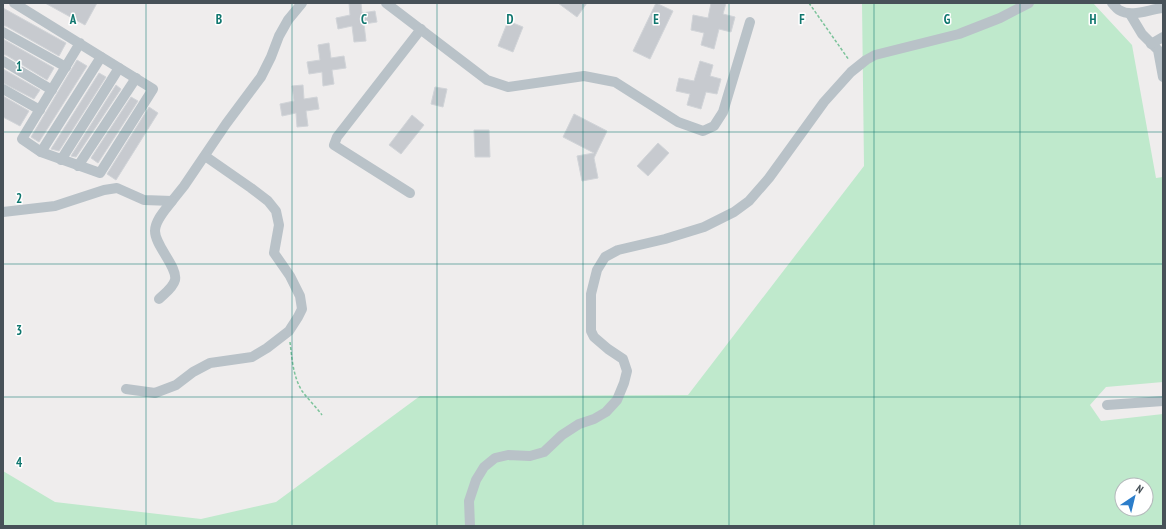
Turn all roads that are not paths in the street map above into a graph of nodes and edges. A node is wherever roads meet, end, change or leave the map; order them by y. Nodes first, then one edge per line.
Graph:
1 (14, 3) edge
2 (302, 3) edge
3 (386, 3) edge
4 (1029, 3) edge
5 (1112, 3) edge
6 (1163, 8) edge
7 (1130, 14) junction
8 (750, 22) dead end
9 (421, 29) junction
10 (3, 32) edge
11 (1163, 37) edge
12 (80, 43) junction
13 (1151, 44) junction
14 (101, 57) junction
15 (3, 61) edge
16 (66, 67) junction
17 (119, 68) junction
18 (1163, 77) edge
19 (136, 78) junction
20 (3, 90) edge
21 (52, 90) junction
22 (40, 110) junction
23 (41, 152) junction
24 (205, 156) junction
25 (61, 160) junction
26 (78, 166) junction
27 (410, 193) dead end
28 (172, 201) junction
29 (3, 212) edge
30 (159, 299) dead end
31 (126, 389) dead end
32 (1163, 401) edge
33 (1107, 404) dead end
34 (470, 526) edge

1 - 12 street
2 - 24 street
3 - 9 street
4 - 34 street
5 - 7 street
6 - 7 street
7 - 13 street
8 - 9 street
9 - 27 street
10 - 16 street
11 - 13 street
12 - 14 street
12 - 16 street
13 - 18 street
14 - 17 street
14 - 23 street
15 - 21 street
16 - 21 street
17 - 19 street
17 - 25 street
19 - 26 street
19 - 26 street
20 - 22 street
21 - 22 street
22 - 23 street
23 - 25 street
24 - 28 street
24 - 31 street
25 - 26 street
28 - 29 street
28 - 30 street
32 - 33 street

